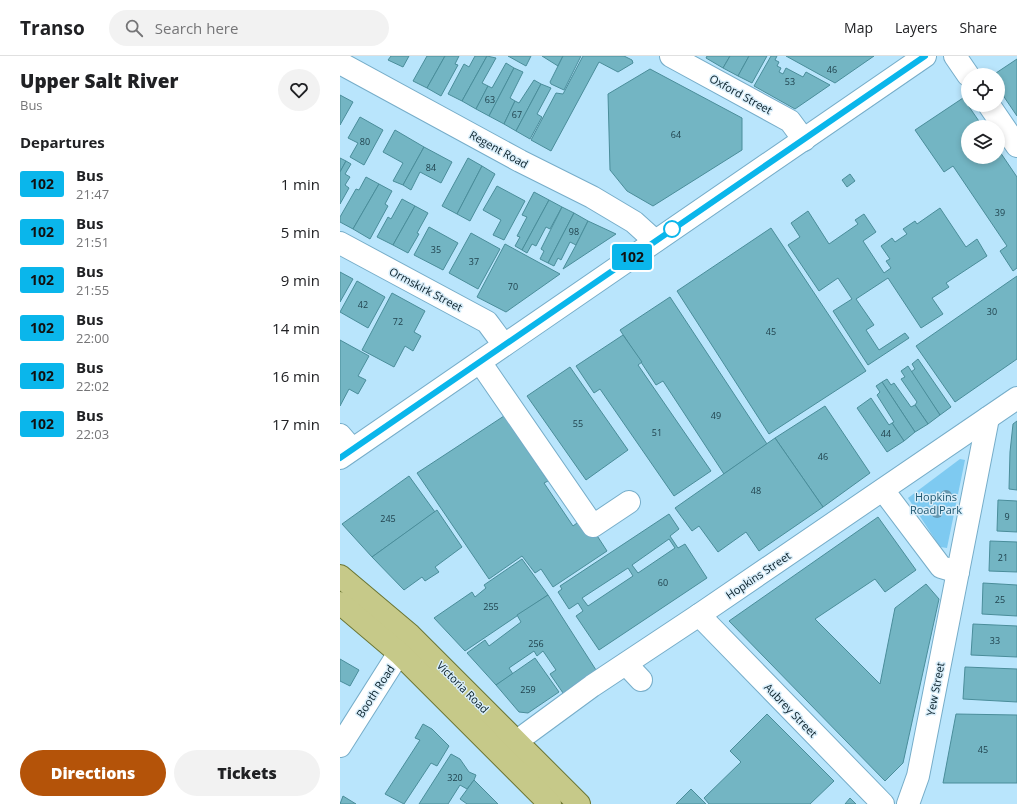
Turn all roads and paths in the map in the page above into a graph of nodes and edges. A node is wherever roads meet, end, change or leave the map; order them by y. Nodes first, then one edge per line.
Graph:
1 (671, 56) edge
2 (925, 56) edge
3 (955, 56) edge
4 (340, 63) edge
5 (963, 68) edge
6 (994, 112) edge
7 (804, 140) junction
8 (1017, 146) edge
9 (655, 241) junction
10 (340, 243) edge
11 (504, 345) junction
12 (480, 362) junction
13 (1017, 398) edge
14 (988, 418) junction
15 (344, 447) edge
16 (884, 490) junction
17 (629, 502) dead end
18 (958, 572) junction
19 (340, 576) edge
20 (340, 603) edge
21 (699, 615) junction
22 (405, 644) junction
23 (626, 664) junction
24 (641, 680) dead end
25 (340, 746) edge
26 (509, 748) junction
27 (550, 804) edge
28 (579, 804) edge
29 (883, 804) edge
30 (908, 804) edge

1 - 7 street, Oxford Street
2 - 7 street
3 - 5 street
4 - 9 street, Regent Road
6 - 8 street
7 - 9 street
9 - 11 street
10 - 11 street, Ormskirk Street
11 - 12 street
12 - 15 street
12 - 17 street
13 - 14 street, Hopkins Street
14 - 16 street, Hopkins Street
14 - 18 street, Yew Street
16 - 18 street
16 - 21 street, Hopkins Street
18 - 30 street, Yew Street
19 - 22 main road, Victoria Road
20 - 22 main road, Victoria Road
21 - 23 street, Hopkins Street
21 - 29 street, Aubrey Street
22 - 25 street, Booth Road
22 - 26 main road, Victoria Road
23 - 24 street
23 - 26 street, Hopkins Street
26 - 27 main road, Victoria Road
26 - 28 main road, Victoria Road

